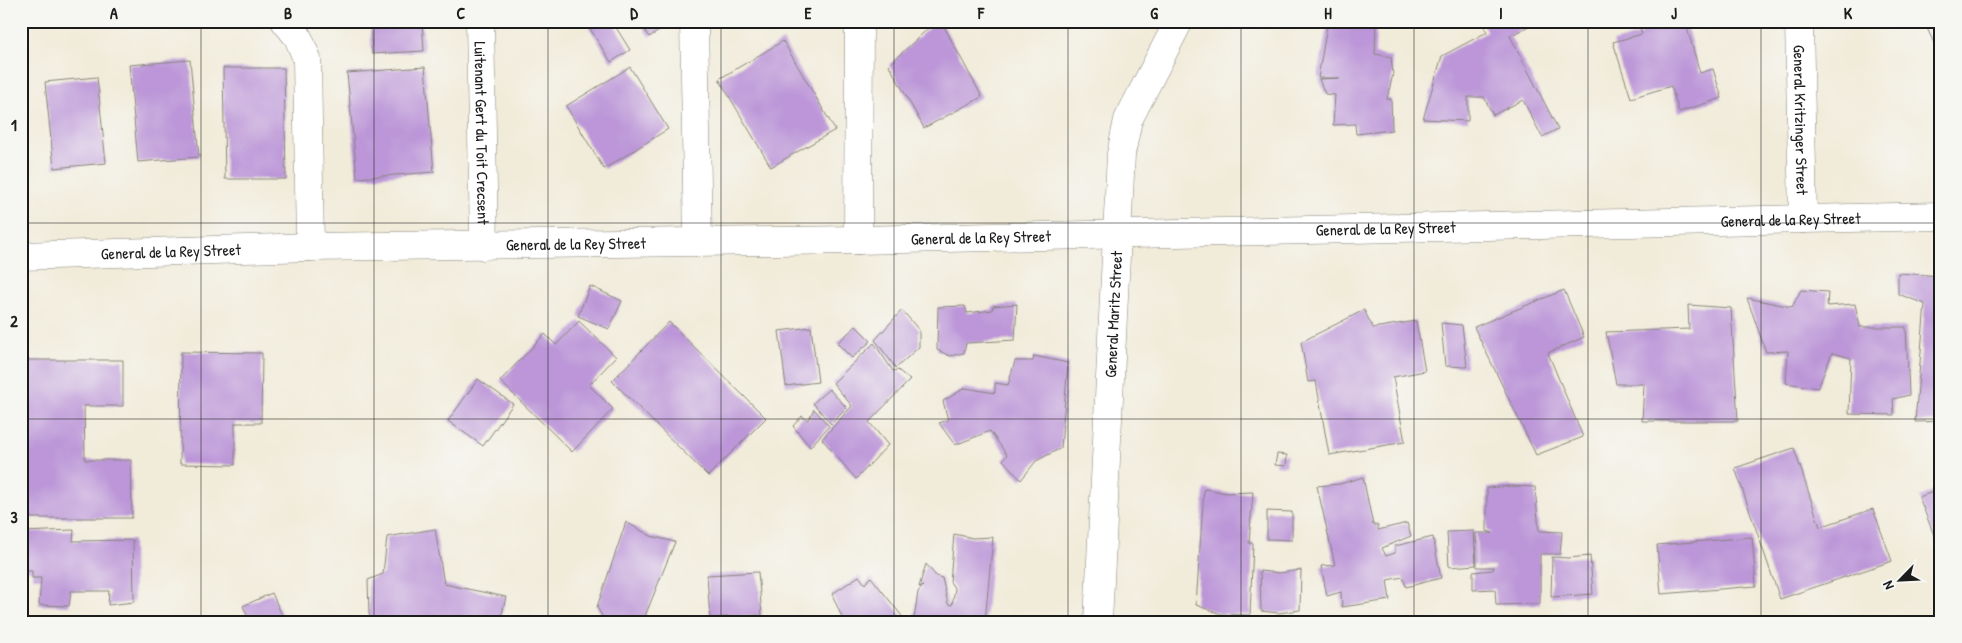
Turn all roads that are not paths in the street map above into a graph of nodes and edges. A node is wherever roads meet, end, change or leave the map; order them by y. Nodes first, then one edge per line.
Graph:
1 (284, 21) edge
2 (480, 21) edge
3 (694, 21) edge
4 (859, 21) edge
5 (1179, 21) edge
6 (1799, 21) edge
7 (1941, 216) edge
8 (1803, 219) junction
9 (1116, 233) junction
10 (858, 240) junction
11 (698, 242) junction
12 (484, 246) junction
13 (310, 247) junction
14 (21, 256) edge
15 (1098, 622) edge

1 - 13 street
2 - 12 street, Luitenant Gert du Toit Crecsent
3 - 11 street
4 - 10 street
5 - 9 street, General Maritz Street
6 - 8 street, General Kritzinger Street
7 - 8 street, General de la Rey Street
8 - 9 street, General de la Rey Street
9 - 10 street, General de la Rey Street
9 - 15 street, General Maritz Street
10 - 11 street, General de la Rey Street
11 - 12 street, General de la Rey Street
12 - 13 street, General de la Rey Street
13 - 14 street, General de la Rey Street

